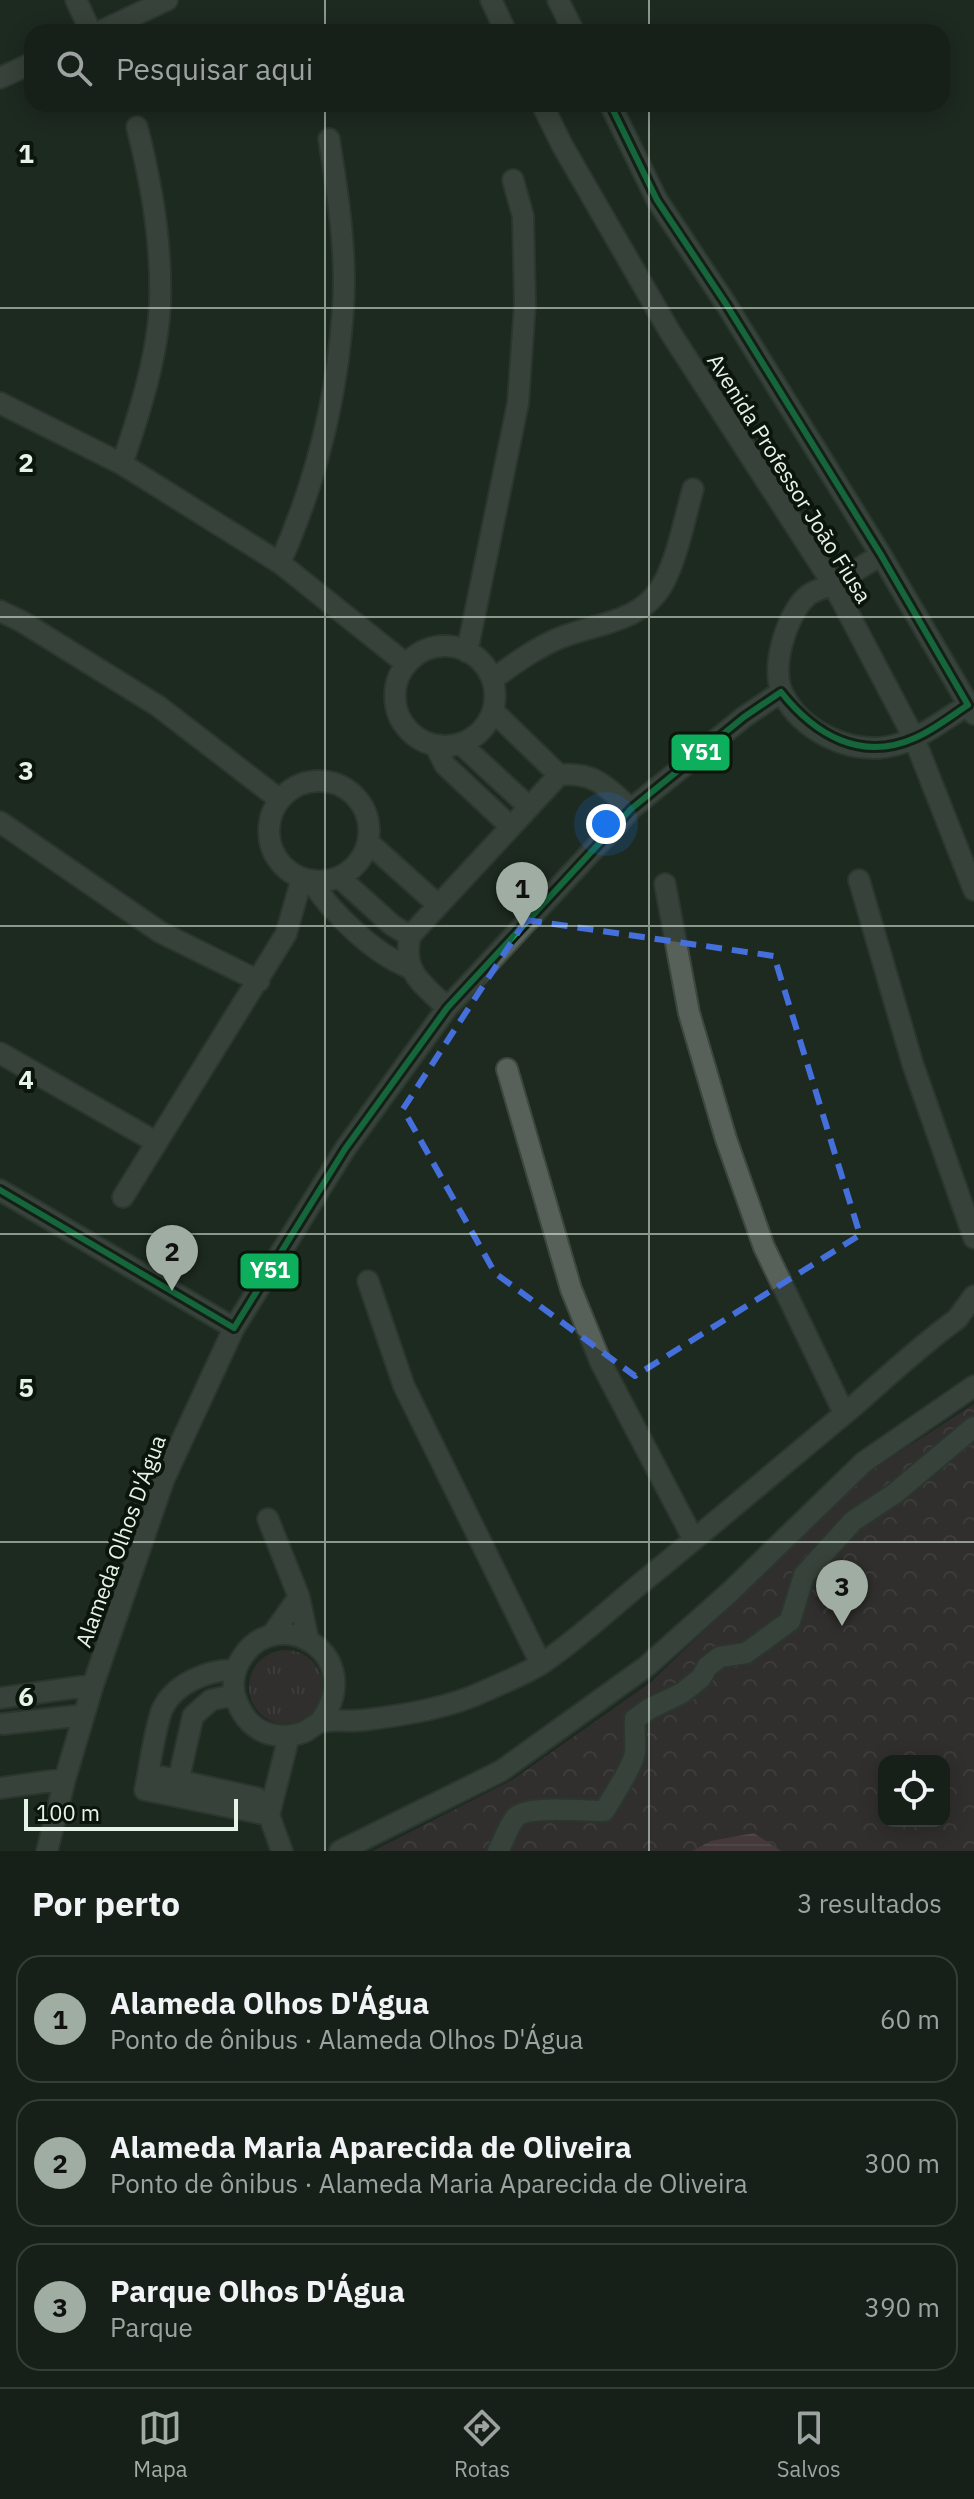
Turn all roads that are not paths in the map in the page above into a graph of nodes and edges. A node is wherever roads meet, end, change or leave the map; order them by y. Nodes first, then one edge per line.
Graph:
1 (76, 0) edge
2 (167, 0) edge
3 (491, 0) edge
4 (558, 0) edge
5 (87, 24) edge
6 (129, 24) edge
7 (502, 24) edge
8 (570, 24) edge
9 (24, 67) edge
10 (0, 78) edge
11 (546, 112) edge
12 (614, 112) edge
13 (137, 127) dead end
14 (329, 139) dead end
15 (513, 180) dead end
16 (0, 403) edge
17 (122, 464) junction
18 (693, 489) dead end
19 (881, 555) junction
20 (280, 563) junction
21 (833, 584) junction
22 (0, 611) edge
23 (467, 652) junction
24 (405, 663) junction
25 (493, 679) junction
26 (781, 692) junction
27 (971, 710) edge
28 (493, 711) junction
29 (914, 738) junction
30 (462, 745) junction
31 (436, 747) junction
32 (559, 775) junction
33 (279, 799) junction
34 (529, 807) junction
35 (631, 809) junction
36 (0, 822) edge
37 (511, 827) junction
38 (368, 842) junction
39 (339, 877) junction
40 (306, 880) junction
41 (859, 880) dead end
42 (665, 884) dead end
43 (974, 890) edge
44 (438, 905) junction
45 (410, 936) junction
46 (408, 967) junction
47 (259, 981) junction
48 (447, 1008) junction
49 (0, 1053) edge
50 (507, 1069) dead end
51 (156, 1142) junction
52 (0, 1190) edge
53 (123, 1197) dead end
54 (974, 1238) edge
55 (368, 1281) dead end
56 (974, 1296) edge
57 (234, 1328) junction
58 (974, 1386) edge
59 (844, 1413) junction
60 (974, 1427) edge
61 (268, 1519) dead end
62 (694, 1540) junction
63 (299, 1597) junction
64 (271, 1636) junction
65 (308, 1639) junction
66 (541, 1664) junction
67 (235, 1670) junction
68 (93, 1685) junction
69 (335, 1693) junction
70 (234, 1695) junction
71 (0, 1698) edge
72 (163, 1709) junction
73 (84, 1715) junction
74 (193, 1716) junction
75 (363, 1720) junction
76 (320, 1722) junction
77 (3, 1724) dead end
78 (289, 1736) junction
79 (65, 1779) junction
80 (0, 1788) edge
81 (176, 1788) junction
82 (270, 1809) junction
83 (47, 1851) edge
84 (282, 1851) edge
85 (340, 1851) edge
86 (498, 1851) edge

1 - 5 street
2 - 6 street
3 - 7 street
4 - 8 street
9 - 10 street
11 - 21 street, Avenida Professor João Fiusa
12 - 19 street, Avenida Professor João Fiusa
13 - 17 street
14 - 20 street
15 - 23 street
16 - 17 street
17 - 20 street
18 - 25 street
19 - 21 street
19 - 27 street, Avenida Professor João Fiusa
20 - 24 street
21 - 26 street
21 - 29 street, Avenida Professor João Fiusa
22 - 33 street
23 - 24 street
23 - 25 street
24 - 31 street
25 - 28 street
26 - 29 street
26 - 35 street, Alameda Olhos D'Água
27 - 29 street
28 - 30 street
28 - 32 street
29 - 43 street, Avenida Professor João Fiusa
30 - 31 street
30 - 34 street
31 - 37 street
32 - 34 street
32 - 35 street
33 - 38 street
33 - 40 street
34 - 37 street
35 - 48 street, Alameda Olhos D'Água
36 - 47 street
37 - 44 street
38 - 39 street
38 - 44 street
39 - 40 street
39 - 45 street
40 - 46 street
40 - 47 street
41 - 54 street
42 - 59 street
44 - 45 street
45 - 46 street
46 - 48 street
47 - 51 street
48 - 57 street, Alameda Olhos D'Água
49 - 51 street
50 - 62 street
51 - 53 street
52 - 57 street
55 - 66 street
56 - 59 street
57 - 68 street, Alameda Olhos D'Água
58 - 85 street
59 - 62 street
60 - 86 street
61 - 63 street
62 - 66 street
63 - 64 street
63 - 65 street
64 - 65 street
64 - 67 street
65 - 69 street
66 - 75 street
67 - 70 street
67 - 72 street
68 - 71 street
68 - 73 street, Alameda Olhos D'Água
69 - 75 street
69 - 76 street
70 - 74 street
70 - 78 street
72 - 74 street
72 - 81 street
73 - 77 street
73 - 79 street, Alameda Olhos D'Água
74 - 81 street
75 - 76 street
76 - 78 street
78 - 82 street
79 - 80 street
79 - 83 street, Alameda Olhos D'Água
81 - 82 street
82 - 84 street

